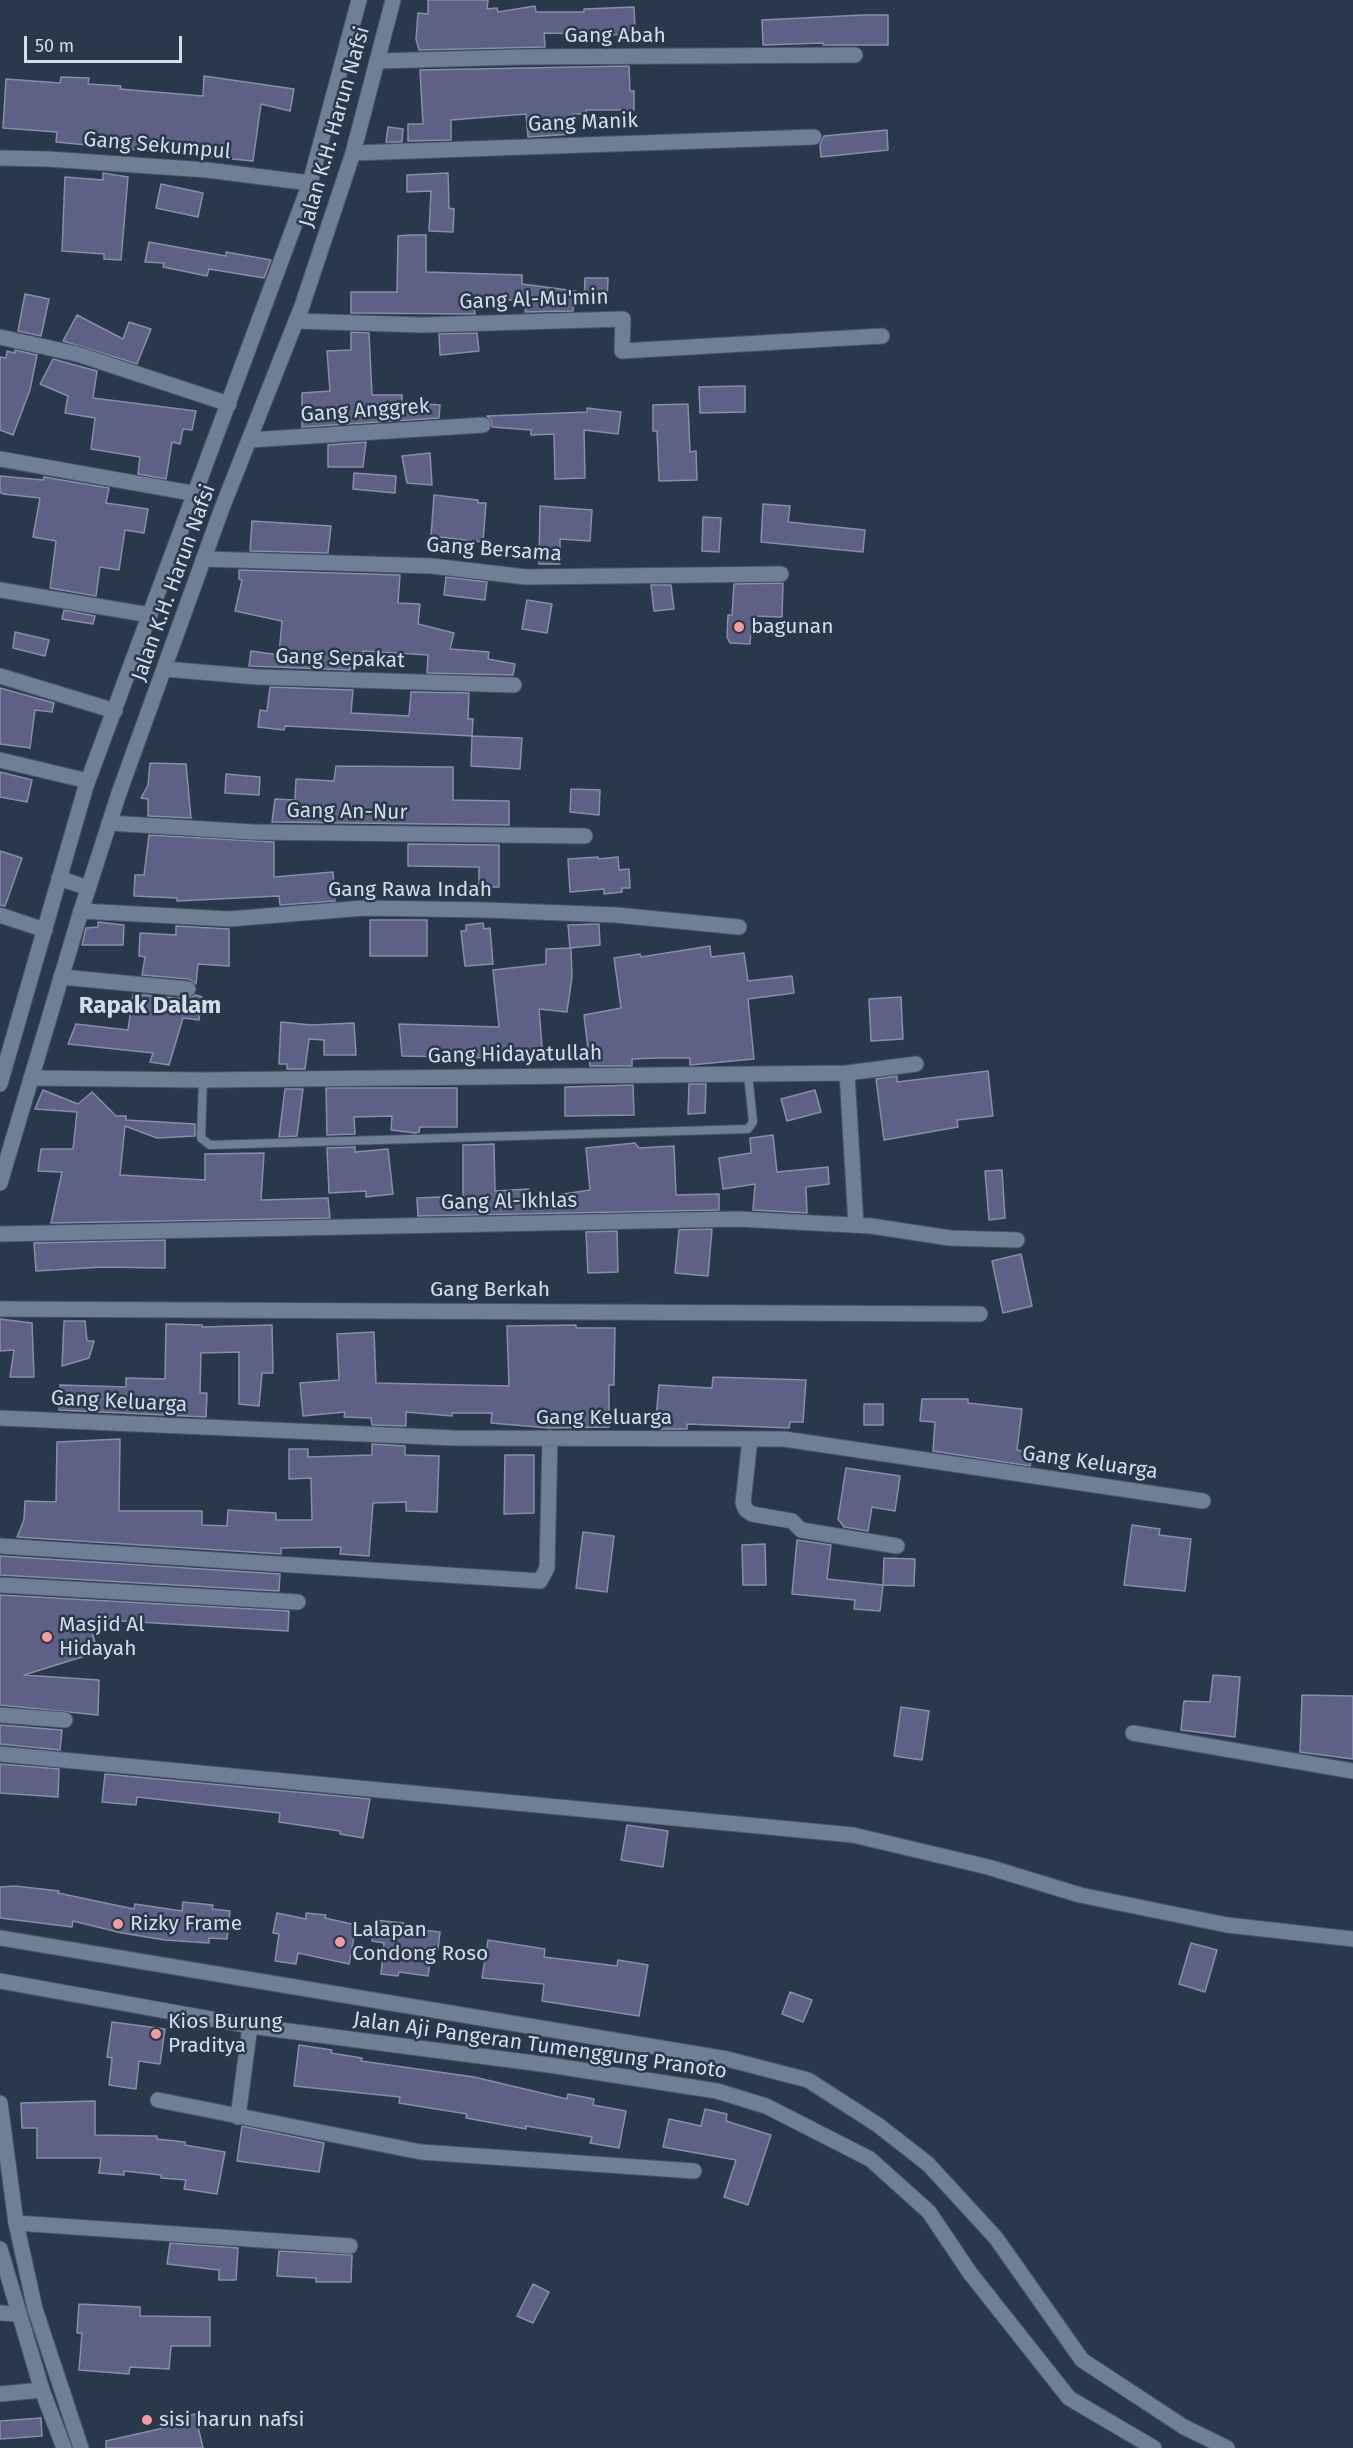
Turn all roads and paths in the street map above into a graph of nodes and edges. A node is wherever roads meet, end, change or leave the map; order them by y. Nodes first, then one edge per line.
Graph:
1 (359, 0) edge
2 (393, 0) edge
3 (855, 55) dead end
4 (376, 61) junction
5 (814, 137) dead end
6 (353, 153) junction
7 (0, 158) edge
8 (310, 183) junction
9 (296, 321) junction
10 (882, 336) dead end
11 (0, 337) edge
12 (229, 404) junction
13 (483, 425) dead end
14 (249, 440) junction
15 (0, 459) edge
16 (197, 494) junction
17 (204, 559) junction
18 (781, 574) dead end
19 (0, 590) edge
20 (150, 615) junction
21 (165, 669) junction
22 (0, 676) edge
23 (514, 685) dead end
24 (115, 711) junction
25 (0, 760) edge
26 (88, 781) junction
27 (109, 823) junction
28 (585, 836) dead end
29 (58, 878) junction
30 (88, 888) junction
31 (81, 911) junction
32 (0, 915) edge
33 (739, 927) dead end
34 (45, 930) junction
35 (61, 977) junction
36 (188, 989) dead end
37 (916, 1064) dead end
38 (3, 1066) edge
39 (847, 1073) junction
40 (748, 1074) junction
41 (31, 1078) junction
42 (203, 1080) junction
43 (0, 1083) edge
44 (0, 1183) edge
45 (856, 1225) junction
46 (0, 1234) edge
47 (1017, 1240) dead end
48 (0, 1309) edge
49 (980, 1314) dead end
50 (0, 1418) edge
51 (550, 1438) junction
52 (750, 1439) junction
53 (1203, 1501) dead end
54 (0, 1546) edge
55 (897, 1546) dead end
56 (0, 1585) edge
57 (298, 1602) dead end
58 (0, 1715) edge
59 (65, 1720) dead end
60 (1133, 1733) dead end
61 (0, 1754) edge
62 (1353, 1771) edge
63 (0, 1938) edge
64 (1353, 1939) edge
65 (0, 1982) edge
66 (249, 2026) junction
67 (158, 2100) dead end
68 (0, 2103) edge
69 (238, 2117) junction
70 (1, 2126) edge
71 (694, 2171) dead end
72 (16, 2223) junction
73 (350, 2246) dead end
74 (0, 2249) edge
75 (0, 2313) edge
76 (19, 2314) junction
77 (42, 2390) junction
78 (0, 2394) edge
79 (64, 2448) edge
80 (81, 2448) edge
81 (1154, 2448) edge
82 (1227, 2448) edge

1 - 8 street, Jalan K.H. Harun Nafsi
2 - 4 street, Jalan K.H. Harun Nafsi
3 - 4 street, Gang Abah
4 - 6 street, Jalan K.H. Harun Nafsi
5 - 6 street, Gang Manik
6 - 9 street, Jalan K.H. Harun Nafsi
7 - 8 street, Gang Sekumpul
8 - 12 street, Jalan K.H. Harun Nafsi
9 - 10 street, Gang Al-Mu'min
9 - 14 street, Jalan K.H. Harun Nafsi
11 - 12 street
12 - 16 street, Jalan K.H. Harun Nafsi
13 - 14 street, Gang Anggrek
14 - 17 street, Jalan K.H. Harun Nafsi
15 - 16 street
16 - 20 street, Jalan K.H. Harun Nafsi
17 - 18 street, Gang Bersama
17 - 21 street, Jalan K.H. Harun Nafsi
19 - 20 street
20 - 24 street, Jalan K.H. Harun Nafsi
21 - 23 street, Gang Sepakat
21 - 27 street, Jalan K.H. Harun Nafsi
22 - 24 street
24 - 26 street, Jalan K.H. Harun Nafsi
25 - 26 street
26 - 29 street, Jalan K.H. Harun Nafsi
27 - 28 street, Gang An-Nur
27 - 30 street, Jalan K.H. Harun Nafsi
29 - 30 street
29 - 34 street, Jalan K.H. Harun Nafsi
30 - 31 street, Jalan K.H. Harun Nafsi
31 - 33 street, Gang Rawa Indah
31 - 35 street, Jalan K.H. Harun Nafsi
32 - 34 street
34 - 38 street, Jalan K.H. Harun Nafsi
35 - 36 street
35 - 41 street, Jalan K.H. Harun Nafsi
37 - 39 street, Gang Hidayatullah
38 - 43 street, Jalan K.H. Harun Nafsi
39 - 40 street, Gang Hidayatullah
39 - 45 street
40 - 42 street, Gang Hidayatullah
40 - 42 lane
41 - 42 street, Gang Hidayatullah
41 - 44 street, Jalan K.H. Harun Nafsi
45 - 46 street, Gang Al-Ikhlas
45 - 47 street, Gang Al-Ikhlas
48 - 49 street, Gang Berkah
50 - 51 street, Gang Keluarga
51 - 52 street, Gang Keluarga
51 - 54 street
52 - 53 street, Gang Keluarga
52 - 55 street
56 - 57 street
58 - 59 street
60 - 62 street
61 - 64 street
63 - 82 street, Jalan Aji Pangeran Tumenggung Pranoto
65 - 66 street, Jalan Aji Pangeran Tumenggung Pranoto
66 - 69 street
66 - 81 street, Jalan Aji Pangeran Tumenggung Pranoto
67 - 69 street
68 - 70 street
69 - 71 street
70 - 72 street
72 - 73 street
72 - 80 street
74 - 76 street
75 - 76 street
76 - 77 street
77 - 78 street
77 - 79 street

